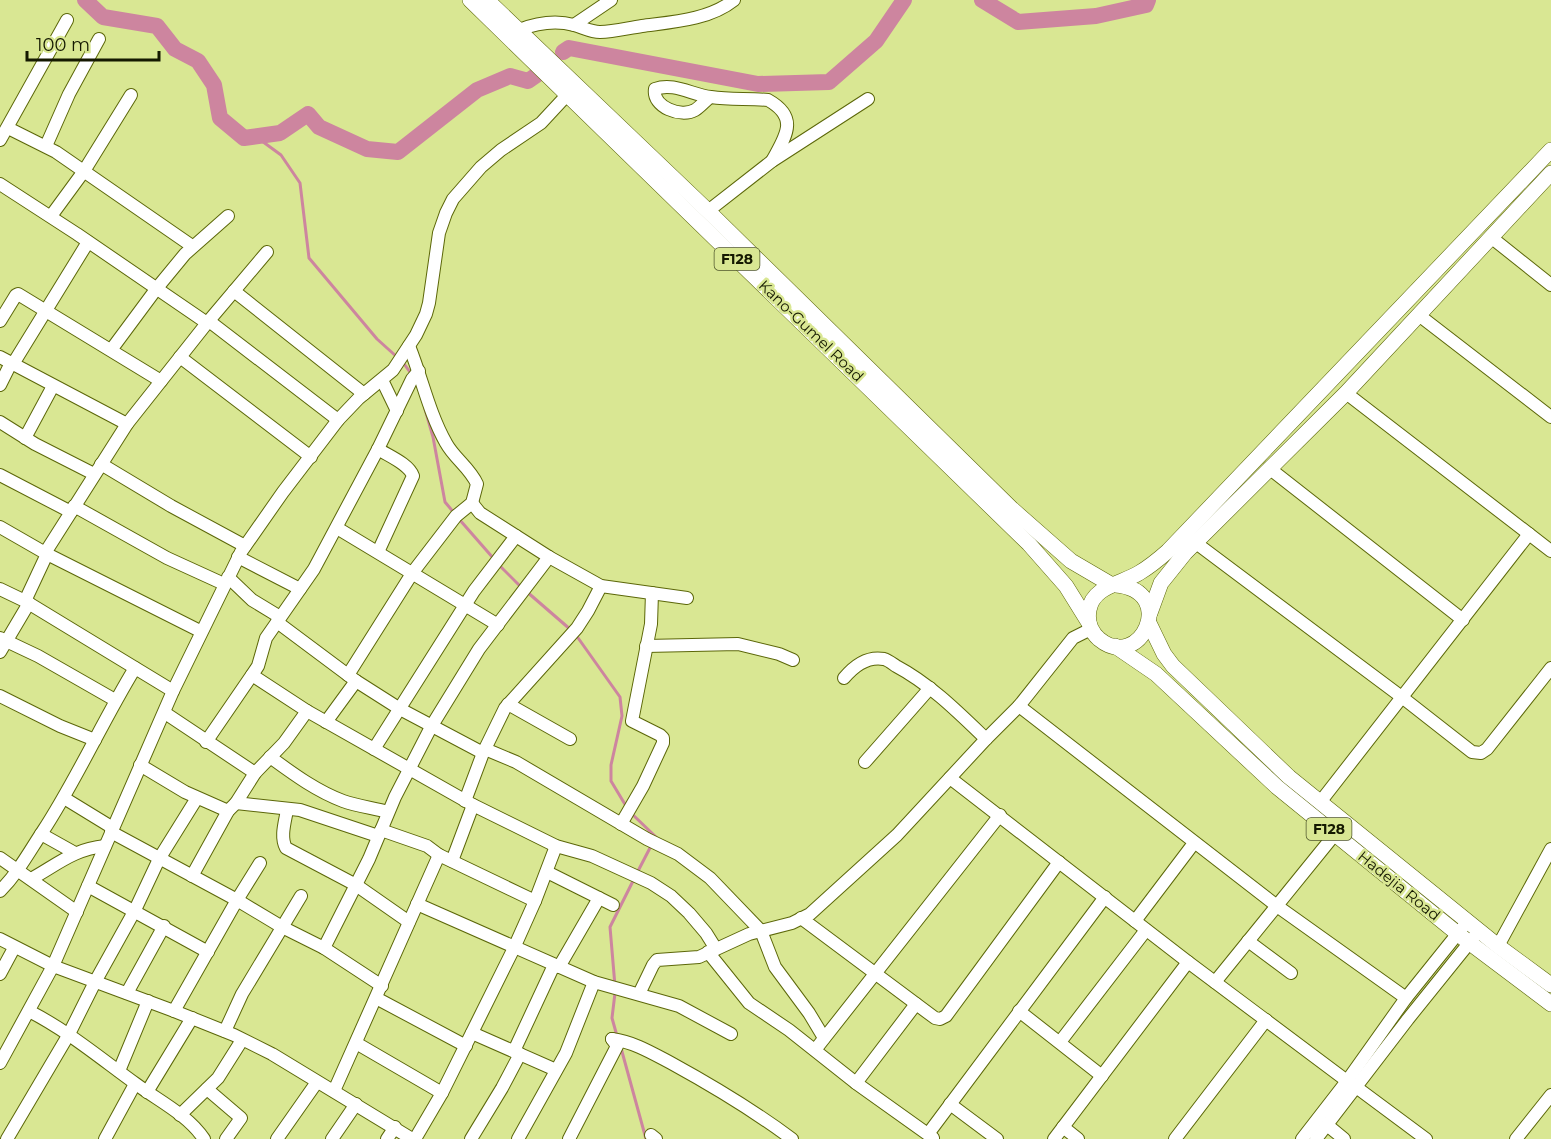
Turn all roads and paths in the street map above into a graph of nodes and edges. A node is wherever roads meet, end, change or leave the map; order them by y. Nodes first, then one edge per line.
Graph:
1 (470, 0) edge
2 (487, 0) edge
3 (611, 0) edge
4 (728, 2) edge
5 (67, 20) dead end
6 (574, 25) junction
7 (519, 30) junction
8 (99, 39) dead end
9 (131, 94) dead end
10 (567, 95) junction
11 (710, 97) dead end
12 (868, 99) dead end
13 (8, 128) junction
14 (0, 140) edge
15 (46, 146) junction
16 (1551, 150) edge
17 (772, 161) junction
18 (84, 171) junction
19 (1551, 173) edge
20 (0, 184) edge
21 (708, 211) junction
22 (51, 216) junction
23 (228, 216) dead end
24 (1492, 238) junction
25 (88, 242) junction
26 (192, 246) junction
27 (267, 252) dead end
28 (772, 283) junction
29 (1551, 285) edge
30 (157, 288) junction
31 (234, 291) junction
32 (45, 311) junction
33 (1420, 316) junction
34 (0, 319) edge
35 (208, 322) junction
36 (111, 350) junction
37 (403, 355) junction
38 (180, 357) junction
39 (8, 362) edge
40 (416, 375) junction
41 (382, 380) junction
42 (161, 381) junction
43 (0, 385) edge
44 (52, 386) junction
45 (1346, 393) junction
46 (364, 394) junction
47 (397, 411) junction
48 (1551, 417) edge
49 (338, 420) junction
50 (0, 423) edge
51 (128, 424) junction
52 (25, 438) junction
53 (378, 449) junction
54 (311, 457) junction
55 (1269, 468) junction
56 (98, 469) junction
57 (0, 475) edge
58 (472, 503) junction
59 (73, 509) junction
60 (0, 527) edge
61 (337, 528) junction
62 (1529, 534) junction
63 (516, 536) junction
64 (1196, 543) junction
65 (241, 551) junction
66 (1551, 551) edge
67 (378, 552) junction
68 (46, 554) junction
69 (549, 557) junction
70 (413, 572) junction
71 (226, 581) junction
72 (1114, 585) junction
73 (601, 586) junction
74 (0, 589) edge
75 (300, 589) junction
76 (652, 593) junction
77 (687, 598) dead end
78 (27, 602) junction
79 (466, 604) junction
80 (1149, 618) junction
81 (279, 620) junction
82 (1463, 620) junction
83 (498, 625) junction
84 (1090, 626) junction
85 (201, 631) junction
86 (2, 644) edge
87 (646, 646) junction
88 (1115, 646) junction
89 (794, 660) dead end
90 (1551, 668) edge
91 (135, 669) junction
92 (252, 675) junction
93 (352, 678) junction
94 (844, 678) dead end
95 (930, 688) junction
96 (173, 691) junction
97 (1403, 698) junction
98 (115, 700) junction
99 (1, 701) edge
100 (508, 704) junction
101 (1019, 706) junction
102 (399, 709) junction
103 (307, 711) junction
104 (165, 713) junction
105 (326, 722) junction
106 (431, 727) junction
107 (570, 739) dead end
108 (986, 739) junction
109 (94, 740) junction
110 (206, 742) junction
111 (374, 749) junction
112 (484, 751) junction
113 (270, 757) junction
114 (865, 762) dead end
115 (140, 765) junction
116 (408, 770) junction
117 (255, 772) junction
118 (950, 778) junction
119 (64, 798) junction
120 (197, 798) junction
121 (1321, 801) junction
122 (469, 803) junction
123 (232, 807) junction
124 (287, 810) junction
125 (388, 812) junction
126 (626, 816) junction
127 (1000, 816) junction
128 (112, 830) junction
129 (380, 833) junction
130 (41, 834) junction
131 (1335, 834) junction
132 (1194, 843) junction
133 (105, 846) junction
134 (556, 846) junction
135 (1551, 849) edge
136 (75, 853) junction
137 (439, 855) junction
138 (0, 858) edge
139 (159, 859) junction
140 (452, 861) junction
141 (1059, 862) junction
142 (260, 863) dead end
143 (19, 871) junction
144 (547, 872) junction
145 (192, 876) junction
146 (32, 879) junction
147 (356, 885) junction
148 (88, 886) junction
149 (0, 891) edge
150 (301, 896) dead end
151 (1105, 897) junction
152 (599, 898) junction
153 (237, 900) junction
154 (535, 901) junction
155 (417, 904) junction
156 (613, 905) dead end
157 (1277, 906) junction
158 (135, 910) junction
159 (76, 912) junction
160 (801, 918) junction
161 (1135, 921) junction
162 (409, 922) junction
163 (164, 926) junction
164 (282, 927) junction
165 (1146, 930) junction
166 (761, 931) junction
167 (1469, 932) junction
168 (0, 939) edge
169 (1248, 941) junction
170 (1498, 946) junction
171 (14, 948) junction
172 (324, 948) junction
173 (514, 948) junction
174 (712, 951) junction
175 (208, 952) junction
176 (1188, 962) junction
177 (53, 966) junction
178 (557, 966) junction
179 (1291, 973) dead end
180 (0, 974) edge
181 (876, 974) junction
182 (1215, 981) junction
183 (95, 982) junction
184 (594, 982) junction
185 (1551, 985) edge
186 (382, 986) junction
187 (127, 993) junction
188 (639, 994) junction
189 (376, 998) junction
190 (1406, 998) junction
191 (148, 1001) junction
192 (916, 1004) junction
193 (1551, 1004) edge
194 (29, 1011) junction
195 (174, 1011) junction
196 (1020, 1011) junction
197 (192, 1018) junction
198 (1266, 1020) junction
199 (225, 1031) junction
200 (472, 1033) junction
201 (69, 1034) junction
202 (731, 1034) dead end
203 (824, 1038) junction
204 (242, 1040) junction
205 (1060, 1042) junction
206 (356, 1043) junction
207 (466, 1046) junction
208 (815, 1050) junction
209 (517, 1052) junction
210 (0, 1063) edge
211 (556, 1070) junction
212 (119, 1071) junction
213 (1102, 1076) junction
214 (317, 1082) junction
215 (856, 1083) junction
216 (135, 1084) junction
217 (1351, 1084) junction
218 (207, 1089) junction
219 (334, 1091) junction
220 (147, 1092) junction
221 (442, 1093) junction
222 (1551, 1095) edge
223 (356, 1104) junction
224 (950, 1104) junction
225 (180, 1115) junction
226 (1327, 1125) junction
227 (395, 1127) junction
228 (1063, 1127) junction
229 (0, 1135) edge
230 (931, 1136) edge
231 (7, 1139) edge
232 (105, 1139) edge
233 (204, 1139) edge
234 (226, 1139) edge
235 (277, 1139) edge
236 (332, 1139) edge
237 (387, 1139) edge
238 (413, 1139) edge
239 (471, 1139) edge
240 (518, 1139) edge
241 (568, 1139) edge
242 (792, 1139) edge
243 (997, 1139) edge
244 (1054, 1139) edge
245 (1078, 1139) edge
246 (1175, 1139) edge
247 (1302, 1139) edge
248 (1316, 1139) edge
249 (1344, 1139) edge
250 (1426, 1139) edge
251 (1516, 1139) edge

1 - 10 main road, Kano-Gumel Road / F128
2 - 7 main road, Kano-Gumel Road / F128
3 - 6 street
4 - 6 street
5 - 13 street
6 - 7 street
7 - 21 main road, Kano-Gumel Road / F128
8 - 15 street
9 - 18 street
10 - 28 main road, Kano-Gumel Road / F128
10 - 37 street
11 - 17 street
12 - 17 street
13 - 14 street
13 - 15 street
15 - 18 street
16 - 72 main road
17 - 21 street
18 - 22 street
18 - 26 street
19 - 24 main road
20 - 22 street
21 - 28 main road, Kano-Gumel Road / F128
22 - 25 street
23 - 26 street
24 - 29 street
24 - 33 main road
25 - 30 street
25 - 32 street
26 - 30 street
27 - 31 street
28 - 72 main road, Kano-Gumel Road / F128
28 - 84 main road, Kano-Gumel Road / F128
30 - 35 street
30 - 36 street
31 - 35 street
31 - 46 street
32 - 34 street
32 - 36 street
32 - 39 street
33 - 45 main road
33 - 48 street
35 - 38 street
35 - 49 street
36 - 42 street
37 - 40 street
37 - 41 street
38 - 42 street
38 - 54 street
39 - 43 street
39 - 44 street
40 - 47 street
40 - 58 street
41 - 46 street
41 - 47 street
42 - 51 street
44 - 51 street
44 - 52 street
45 - 55 main road
45 - 62 street
46 - 49 street
47 - 53 street
49 - 54 street
50 - 52 street
51 - 56 street
52 - 56 street
53 - 61 street
53 - 67 street
54 - 65 street
55 - 64 main road
55 - 82 street
56 - 59 street
56 - 65 street
57 - 59 street
58 - 63 street
58 - 70 street
59 - 68 street
59 - 71 street
60 - 68 street
61 - 67 street
61 - 75 street
62 - 66 street
62 - 82 street
63 - 69 street
63 - 79 street
64 - 80 main road
64 - 97 street
65 - 71 street
65 - 75 street
67 - 70 street
68 - 78 street
68 - 85 street
69 - 73 street
69 - 83 street
70 - 79 street
70 - 93 street
71 - 81 street
71 - 85 street
72 - 80 main road, F128
72 - 84 main road
73 - 76 street
73 - 100 street
74 - 78 street
75 - 81 street
76 - 77 street
76 - 87 street
78 - 86 street
78 - 91 street
79 - 83 street
79 - 102 street
80 - 88 main road
80 - 121 main road, Hadejia Road / F128
81 - 92 street
81 - 93 street
82 - 97 street
83 - 106 street
84 - 88 main road, F128
84 - 101 street
85 - 96 street
86 - 98 street
87 - 89 street
87 - 126 street
88 - 131 main road, Hadejia Road / F128
90 - 97 street
91 - 96 street
91 - 98 street
92 - 103 street
92 - 110 street
93 - 102 street
93 - 105 street
94 - 95 street
95 - 108 street
95 - 114 street
96 - 104 street
97 - 121 street
98 - 109 street
99 - 109 street
100 - 107 street
100 - 112 street
101 - 108 street
101 - 132 street
102 - 106 street
102 - 111 street
103 - 105 street
103 - 113 street
104 - 110 street
104 - 115 street
105 - 111 street
106 - 112 street
106 - 116 street
108 - 118 street
109 - 119 street
110 - 117 street
111 - 116 street
112 - 122 street
112 - 126 street
113 - 117 street
113 - 125 street
115 - 120 street
115 - 128 street
116 - 122 street
116 - 125 street
117 - 123 street
118 - 127 street
118 - 160 street
119 - 128 street
119 - 130 street
120 - 123 street
120 - 139 street
121 - 167 main road, Hadejia Road / F128
122 - 134 street
122 - 140 street
123 - 124 street
123 - 145 street
124 - 129 street
124 - 147 street
125 - 129 street
126 - 166 street
127 - 141 street
127 - 181 street
128 - 133 street
128 - 139 street
129 - 137 street
129 - 147 street
130 - 136 street
130 - 143 street
131 - 157 street
131 - 167 main road, Hadejia Road / F128
132 - 157 street
132 - 161 street
133 - 136 street
133 - 148 street
134 - 144 street
134 - 174 street
135 - 170 street
136 - 146 street
137 - 140 street
137 - 155 street
138 - 143 street
139 - 145 street
139 - 158 street
140 - 154 street
141 - 151 street
141 - 192 street
142 - 153 street
143 - 146 street
143 - 149 street
144 - 152 street
144 - 154 street
145 - 153 street
146 - 159 street
147 - 162 street
147 - 172 street
148 - 158 street
148 - 159 street
150 - 164 street
151 - 161 street
151 - 196 street
152 - 156 street
152 - 178 street
153 - 164 street
153 - 175 street
154 - 173 street
155 - 162 street
155 - 173 street
157 - 169 street
157 - 190 street
158 - 163 street
158 - 183 street
159 - 177 street
160 - 166 street
160 - 181 street
161 - 165 street
162 - 186 street
163 - 175 street
163 - 187 street
164 - 172 street
164 - 199 street
165 - 176 street
165 - 205 street
166 - 174 street
166 - 203 street
167 - 170 main road, Hadejia Road / F128
167 - 190 street
167 - 193 main road, Hadejia Road / F128
167 - 217 street
168 - 171 street
169 - 179 street
169 - 182 street
170 - 185 main road, Hadejia Road / F128
171 - 177 street
171 - 180 street
172 - 186 street
173 - 178 street
173 - 200 street
174 - 188 street
174 - 208 street
175 - 195 street
176 - 182 street
176 - 213 street
177 - 183 street
177 - 194 street
178 - 184 street
178 - 209 street
181 - 192 street
181 - 203 street
182 - 198 street
183 - 187 street
183 - 201 street
184 - 188 street
184 - 211 street
186 - 189 street
187 - 191 street
188 - 202 street
189 - 206 street
189 - 207 street
190 - 217 street
191 - 195 street
191 - 212 street
192 - 215 street
194 - 201 street
194 - 210 street
195 - 197 street
196 - 205 street
196 - 224 street
197 - 199 street
197 - 220 street
198 - 217 street
198 - 246 street
199 - 204 street
200 - 207 street
200 - 209 street
201 - 212 street
201 - 231 street
203 - 208 street
204 - 214 street
204 - 218 street
205 - 213 street
206 - 219 street
206 - 221 street
207 - 221 street
208 - 215 street
209 - 211 street
209 - 239 street
211 - 240 street
212 - 216 street
213 - 228 street
214 - 219 street
214 - 235 street
215 - 230 street
216 - 220 street
216 - 232 street
217 - 226 street
217 - 247 street
217 - 250 street
218 - 225 street
218 - 234 street
219 - 223 street
220 - 225 street
221 - 238 street
222 - 251 street
223 - 227 street
223 - 236 street
224 - 230 street
224 - 243 street
225 - 233 street
226 - 248 street
226 - 249 street
227 - 237 street
227 - 238 street
228 - 244 street
228 - 245 street
229 - 231 street
241 - 242 street

